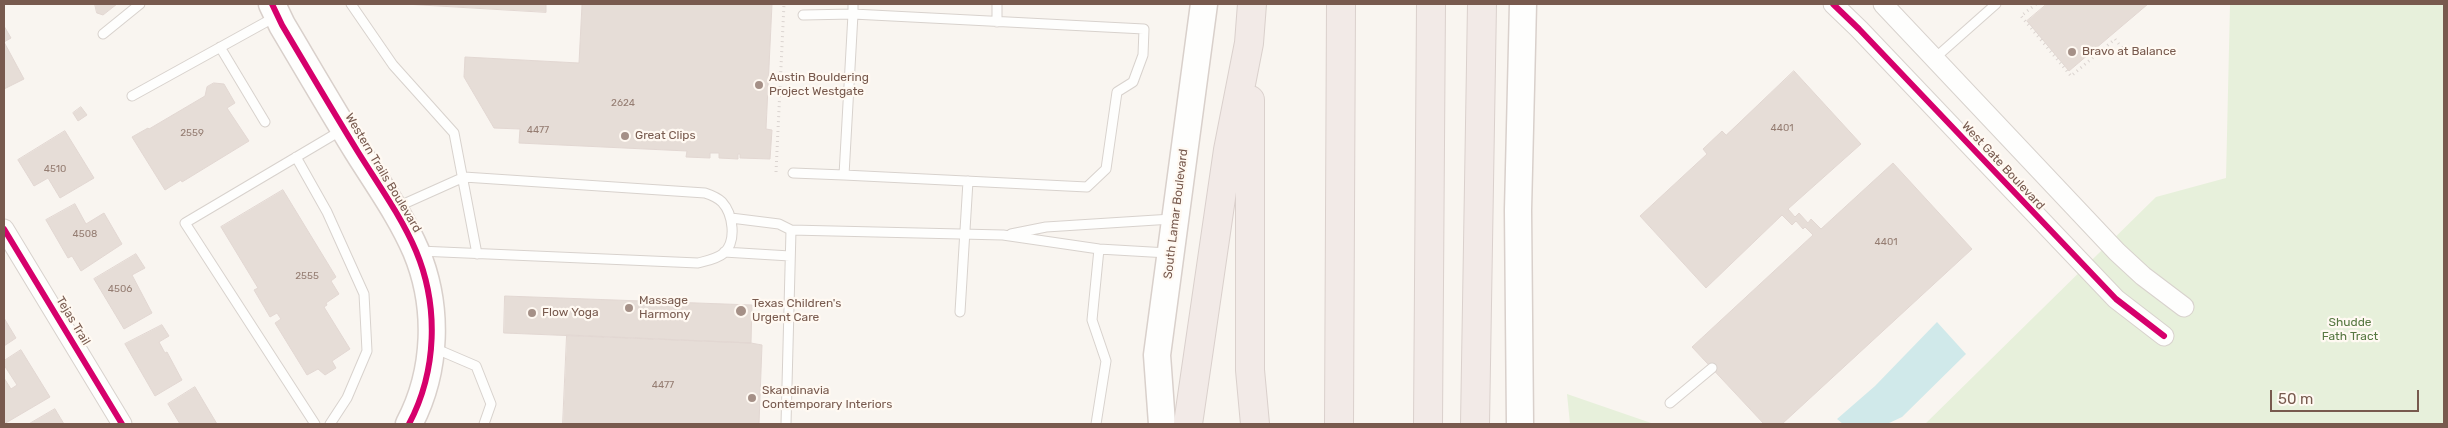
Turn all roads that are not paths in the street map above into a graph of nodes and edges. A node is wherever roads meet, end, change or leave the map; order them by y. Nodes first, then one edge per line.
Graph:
1 (140, 4) edge
2 (351, 4) edge
3 (853, 4) edge
4 (997, 4) edge
5 (1204, 4) edge
6 (1252, 4) edge
7 (1341, 4) edge
8 (1430, 4) edge
9 (1482, 4) edge
10 (1523, 4) edge
11 (1833, 4) edge
12 (1883, 4) edge
13 (1996, 4) edge
14 (275, 10) edge
15 (852, 14) junction
16 (802, 15) dead end
17 (997, 22) junction
18 (103, 34) dead end
19 (1249, 43) junction
20 (220, 47) junction
21 (1935, 58) junction
22 (132, 96) dead end
23 (265, 122) dead end
24 (344, 129) junction
25 (296, 158) junction
26 (794, 173) dead end
27 (844, 175) junction
28 (464, 177) junction
29 (968, 181) junction
30 (393, 209) junction
31 (731, 218) junction
32 (1175, 219) junction
33 (4, 229) edge
34 (790, 230) junction
35 (965, 234) junction
36 (1003, 235) junction
37 (1099, 249) junction
38 (416, 251) junction
39 (724, 252) junction
40 (477, 254) junction
41 (1171, 254) junction
42 (790, 256) junction
43 (2184, 307) dead end
44 (960, 312) dead end
45 (2164, 336) dead end
46 (431, 347) junction
47 (1158, 355) junction
48 (1712, 368) dead end
49 (1670, 403) dead end
50 (122, 424) edge
51 (315, 424) edge
52 (330, 424) edge
53 (409, 424) edge
54 (484, 424) edge
55 (786, 424) edge
56 (1096, 424) edge
57 (1147, 424) edge
58 (1162, 424) edge
59 (1188, 424) edge
60 (1255, 424) edge
61 (1339, 424) edge
62 (1428, 424) edge
63 (1475, 424) edge
64 (1520, 424) edge

1 - 18 lane
2 - 28 lane
3 - 15 lane
4 - 17 lane
5 - 32 main road, South Lamar Boulevard
6 - 19 highway
7 - 61 highway
8 - 62 highway
9 - 63 highway
10 - 64 main road
11 - 45 street, West Gate Boulevard
12 - 21 street, West Gate Boulevard
13 - 21 lane
14 - 20 lane
14 - 24 main road, Western Trails Boulevard
15 - 16 lane
15 - 17 lane
15 - 27 lane
17 - 29 lane
19 - 59 highway
19 - 60 highway
20 - 22 lane
20 - 23 lane
21 - 43 street, West Gate Boulevard
24 - 25 lane
24 - 30 main road, Western Trails Boulevard
25 - 51 lane
25 - 52 lane
26 - 27 lane
27 - 29 lane
28 - 30 lane
28 - 31 lane
28 - 40 lane
29 - 35 lane
30 - 38 main road, Western Trails Boulevard
31 - 34 lane
31 - 39 lane
32 - 36 lane
32 - 41 main road, South Lamar Boulevard
33 - 50 street, Tejas Trail
34 - 35 lane
34 - 42 lane
35 - 36 lane
35 - 44 lane
36 - 37 lane
37 - 41 lane
37 - 56 lane
38 - 40 lane
38 - 46 main road, Western Trails Boulevard
39 - 40 lane
39 - 42 lane
41 - 47 main road, South Lamar Boulevard
42 - 55 lane
46 - 53 main road, Western Trails Boulevard
46 - 54 lane
47 - 57 main road
47 - 58 main road, South Lamar Boulevard
48 - 49 lane

